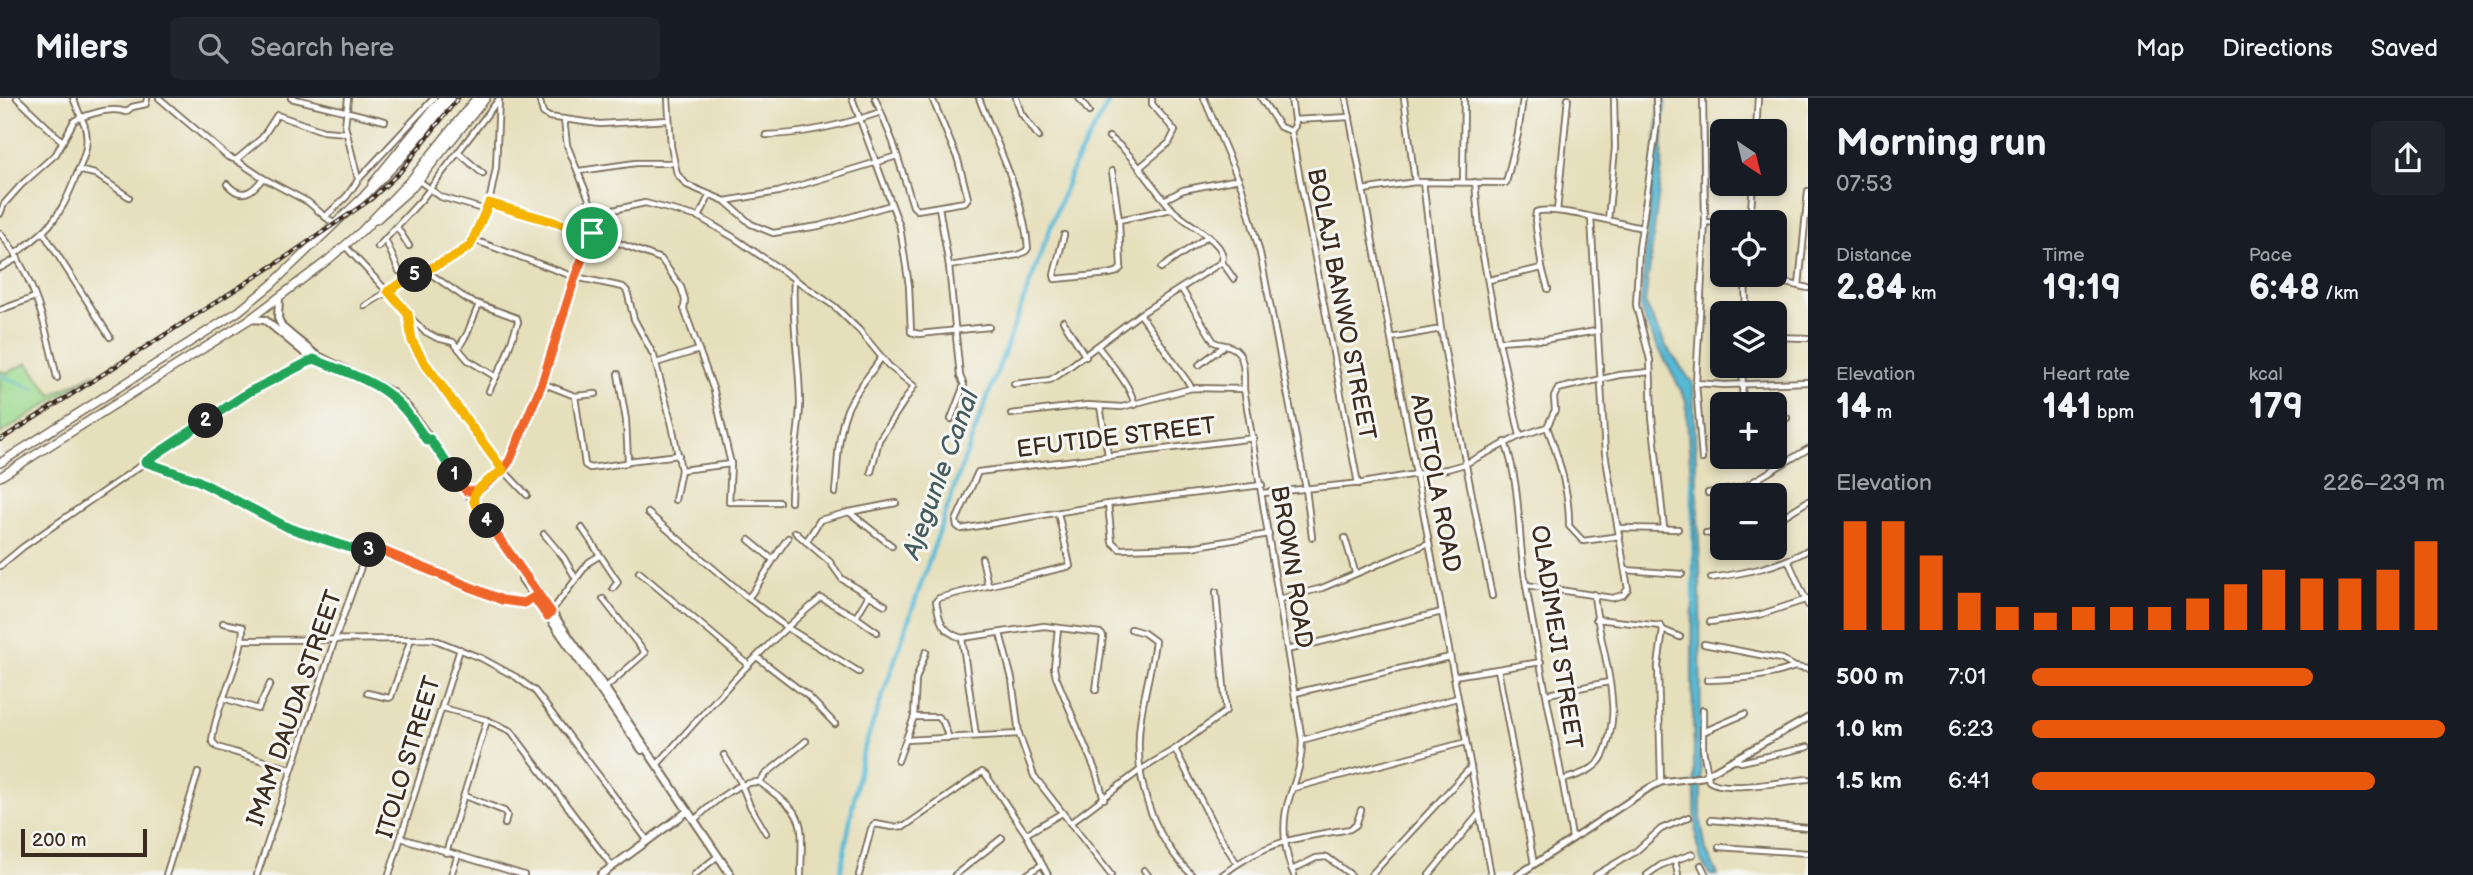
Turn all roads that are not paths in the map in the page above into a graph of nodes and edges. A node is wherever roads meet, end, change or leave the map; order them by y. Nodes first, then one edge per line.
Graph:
1 (17, 98) edge
2 (73, 98) edge
3 (148, 98) edge
4 (159, 98) edge
5 (291, 98) edge
6 (348, 98) edge
7 (434, 98) edge
8 (442, 98) edge
9 (451, 98) edge
10 (477, 98) edge
11 (486, 98) edge
12 (539, 98) edge
13 (668, 98) edge
14 (852, 98) edge
15 (875, 98) edge
16 (932, 98) edge
17 (979, 98) edge
18 (1016, 98) edge
19 (1079, 98) edge
20 (1152, 98) edge
21 (1204, 98) edge
22 (1261, 98) edge
23 (1291, 98) edge
24 (1346, 98) edge
25 (1404, 98) edge
26 (1464, 98) edge
27 (1523, 98) edge
28 (1568, 98) edge
29 (1614, 98) edge
30 (1656, 98) edge
31 (1703, 98) edge
32 (1758, 98) edge
33 (499, 99) edge
34 (346, 111) junction
35 (881, 112) junction
36 (1089, 112) dead end
37 (81, 117) junction
38 (1350, 117) junction
39 (564, 119) junction
40 (1757, 119) edge
41 (669, 120) junction
42 (858, 120) junction
43 (1294, 120) junction
44 (385, 121) dead end
45 (1292, 131) junction
46 (347, 133) junction
47 (766, 135) dead end
48 (1109, 136) dead end
49 (1040, 137) dead end
50 (63, 142) junction
51 (459, 153) junction
52 (897, 156) junction
53 (236, 160) junction
54 (674, 163) junction
55 (875, 163) junction
56 (1139, 168) junction
57 (78, 170) junction
58 (1112, 171) dead end
59 (579, 172) junction
60 (483, 174) dead end
61 (263, 178) junction
62 (1239, 179) junction
63 (358, 180) junction
64 (418, 180) junction
65 (1463, 181) junction
66 (1415, 182) junction
67 (1423, 182) junction
68 (1475, 182) junction
69 (227, 184) dead end
70 (429, 190) junction
71 (1363, 190) junction
72 (1808, 191) edge
73 (366, 194) junction
74 (709, 196) junction
75 (129, 197) dead end
76 (1166, 200) junction
77 (725, 201) junction
78 (2, 202) edge
79 (489, 203) junction
80 (891, 205) junction
81 (939, 207) junction
82 (1172, 209) junction
83 (486, 210) junction
84 (1557, 211) junction
85 (0, 214) edge
86 (595, 214) junction
87 (325, 217) junction
88 (699, 217) junction
89 (1591, 218) junction
90 (1119, 220) junction
91 (1608, 220) junction
92 (1705, 222) junction
93 (1710, 222) edge
94 (335, 225) junction
95 (397, 227) junction
96 (1642, 228) junction
97 (364, 229) junction
98 (43, 232) junction
99 (0, 233) edge
100 (592, 233) junction
101 (1064, 235) dead end
102 (1208, 236) junction
103 (385, 239) junction
104 (474, 240) junction
105 (345, 246) junction
106 (409, 246) dead end
107 (378, 247) dead end
108 (16, 256) junction
109 (1222, 260) junction
110 (948, 266) junction
111 (0, 268) edge
112 (1161, 268) dead end
113 (1542, 268) junction
114 (425, 270) junction
115 (399, 271) dead end
116 (575, 277) junction
117 (1234, 279) dead end
118 (794, 280) junction
119 (1489, 280) junction
120 (1787, 283) edge
121 (1798, 286) junction
122 (1181, 288) junction
123 (1808, 288) edge
124 (1548, 289) dead end
125 (388, 291) junction
126 (35, 297) junction
127 (279, 298) junction
128 (479, 304) junction
129 (365, 306) dead end
130 (0, 310) edge
131 (408, 314) junction
132 (1140, 314) junction
133 (250, 319) junction
134 (1063, 321) dead end
135 (989, 327) dead end
136 (1441, 329) junction
137 (954, 331) junction
138 (1596, 331) junction
139 (110, 337) dead end
140 (1787, 337) edge
141 (1391, 338) junction
142 (1808, 338) edge
143 (1499, 341) junction
144 (1225, 346) junction
145 (458, 347) junction
146 (1098, 347) junction
147 (699, 350) junction
148 (315, 357) junction
149 (1086, 357) junction
150 (882, 358) junction
151 (656, 363) junction
152 (1199, 365) dead end
153 (1650, 372) junction
154 (618, 374) dead end
155 (496, 377) junction
156 (57, 378) dead end
157 (1742, 378) edge
158 (1601, 380) junction
159 (1808, 382) edge
160 (542, 383) junction
161 (1696, 383) junction
162 (1014, 384) dead end
163 (1741, 384) junction
164 (1192, 388) junction
165 (1244, 389) junction
166 (489, 391) dead end
167 (1741, 392) edge
168 (596, 394) dead end
169 (575, 396) junction
170 (1135, 405) junction
171 (1100, 406) junction
172 (1011, 414) dead end
173 (951, 419) dead end
174 (1547, 427) junction
175 (1520, 436) junction
176 (1254, 438) junction
177 (429, 440) junction
178 (1505, 443) junction
179 (1808, 449) edge
180 (678, 455) junction
181 (1108, 455) junction
182 (1702, 459) dead end
183 (628, 461) junction
184 (145, 462) junction
185 (0, 463) edge
186 (731, 464) junction
187 (1465, 464) junction
188 (503, 470) junction
189 (681, 470) junction
190 (871, 472) dead end
191 (1417, 476) junction
192 (0, 477) edge
193 (1358, 484) junction
194 (1262, 485) junction
195 (1306, 489) junction
196 (466, 491) junction
197 (477, 491) junction
198 (835, 493) dead end
199 (1263, 493) junction
200 (1708, 494) dead end
201 (527, 495) dead end
202 (675, 500) dead end
203 (1808, 501) edge
204 (474, 502) junction
205 (779, 502) dead end
206 (790, 502) dead end
207 (896, 503) dead end
208 (1108, 504) junction
209 (849, 512) junction
210 (648, 513) dead end
211 (1058, 513) junction
212 (1787, 514) edge
213 (582, 528) dead end
214 (1618, 528) junction
215 (1664, 528) junction
216 (1678, 529) dead end
217 (795, 533) dead end
218 (1706, 533) dead end
219 (544, 534) dead end
220 (1269, 534) junction
221 (1710, 534) edge
222 (1619, 536) junction
223 (1311, 537) dead end
224 (788, 538) dead end
225 (1345, 538) dead end
226 (748, 540) dead end
227 (806, 542) junction
228 (1429, 543) junction
229 (892, 546) dead end
230 (1808, 550) edge
231 (366, 553) junction
232 (599, 556) junction
233 (982, 558) dead end
234 (772, 559) junction
235 (1788, 560) junction
236 (0, 566) edge
237 (1625, 570) junction
238 (639, 572) dead end
239 (1355, 572) junction
240 (1682, 574) dead end
241 (1712, 578) dead end
242 (576, 579) junction
243 (1526, 585) junction
244 (988, 586) junction
245 (613, 588) dead end
246 (1216, 592) dead end
247 (1594, 594) junction
248 (869, 595) junction
249 (1492, 596) dead end
250 (534, 597) junction
251 (748, 598) junction
252 (603, 599) dead end
253 (1280, 599) junction
254 (1807, 601) edge
255 (884, 605) dead end
256 (1442, 612) junction
257 (549, 614) junction
258 (856, 617) junction
259 (1596, 619) junction
260 (1710, 622) dead end
261 (223, 623) dead end
262 (786, 627) junction
263 (1058, 628) junction
264 (1131, 629) dead end
265 (1663, 629) junction
266 (877, 632) dead end
267 (1000, 634) junction
268 (1680, 637) dead end
269 (962, 638) junction
270 (243, 639) junction
271 (335, 639) junction
272 (411, 639) junction
273 (1704, 644) dead end
274 (460, 649) junction
275 (1287, 650) junction
276 (926, 652) dead end
277 (757, 657) junction
278 (1450, 657) junction
279 (1541, 662) junction
280 (749, 664) junction
281 (1795, 667) junction
282 (1498, 669) junction
283 (1808, 669) edge
284 (859, 672) dead end
285 (1454, 676) junction
286 (1707, 680) dead end
287 (1609, 682) junction
288 (270, 684) dead end
289 (605, 688) junction
290 (1096, 690) dead end
291 (368, 693) dead end
292 (1294, 693) junction
293 (1548, 694) junction
294 (223, 698) junction
295 (1457, 698) junction
296 (443, 708) junction
297 (1703, 710) dead end
298 (1745, 714) dead end
299 (914, 717) junction
300 (1808, 718) edge
301 (487, 720) junction
302 (835, 724) dead end
303 (1703, 732) junction
304 (1019, 734) junction
305 (976, 736) junction
306 (949, 738) junction
307 (906, 740) junction
308 (1302, 740) junction
309 (806, 741) dead end
310 (1466, 741) junction
311 (1808, 747) edge
312 (1175, 749) junction
313 (724, 755) dead end
314 (1734, 759) junction
315 (898, 761) dead end
316 (657, 765) junction
317 (1472, 766) junction
318 (291, 769) junction
319 (1139, 771) junction
320 (198, 773) dead end
321 (1705, 775) junction
322 (1808, 779) edge
323 (1563, 780) junction
324 (759, 782) junction
325 (1661, 782) junction
326 (741, 785) junction
327 (1293, 789) junction
328 (465, 796) junction
329 (1104, 799) junction
330 (1361, 810) dead end
331 (1062, 813) junction
332 (690, 815) junction
333 (1479, 815) junction
334 (1689, 817) dead end
335 (1711, 820) dead end
336 (1070, 823) junction
337 (506, 824) dead end
338 (1808, 828) edge
339 (766, 834) dead end
340 (1026, 834) junction
341 (401, 838) junction
342 (1002, 838) dead end
343 (1572, 838) junction
344 (1286, 840) junction
345 (648, 841) junction
346 (1719, 847) dead end
347 (446, 853) junction
348 (1808, 853) edge
349 (1693, 854) dead end
350 (458, 855) junction
351 (719, 856) junction
352 (1675, 860) junction
353 (1237, 864) junction
354 (1534, 864) junction
355 (1041, 865) junction
356 (1701, 865) dead end
357 (612, 866) junction
358 (502, 869) junction
359 (1293, 873) edge
360 (166, 875) edge
361 (257, 875) edge
362 (389, 875) edge
363 (451, 875) edge
364 (500, 875) edge
365 (524, 875) edge
366 (601, 875) edge
367 (694, 875) edge
368 (731, 875) edge
369 (801, 875) edge
370 (859, 875) edge
371 (955, 875) edge
372 (1026, 875) edge
373 (1048, 875) edge
374 (1111, 875) edge
375 (1192, 875) edge
376 (1222, 875) edge
377 (1351, 875) edge
378 (1371, 875) edge
379 (1429, 875) edge
380 (1491, 875) edge
381 (1518, 875) edge
382 (1596, 875) edge
383 (1647, 875) edge
384 (1678, 875) edge
385 (1706, 875) edge

1 - 50 street
2 - 37 street
3 - 37 street
4 - 53 street
5 - 34 street
6 - 34 street
7 - 63 street
8 - 73 main road
9 - 73 highway
10 - 97 highway
11 - 64 main road
12 - 39 street
13 - 41 street
14 - 42 street
15 - 35 street
16 - 81 street
17 - 110 street
18 - 49 street
19 - 36 street
20 - 56 street
21 - 62 street
22 - 45 street
23 - 43 street
24 - 38 street, ADETOLA ROAD
25 - 66 street
26 - 65 street
27 - 68 street
28 - 84 street
29 - 91 street
30 - 96 street
31 - 92 street
32 - 40 street
33 - 51 street
33 - 79 street
34 - 44 street
34 - 46 street
35 - 42 street
35 - 52 street
37 - 50 street
37 - 57 street
38 - 43 street
38 - 71 street, ADETOLA ROAD
39 - 41 street
39 - 59 street
41 - 54 street
42 - 47 street
42 - 55 street
43 - 45 street
45 - 193 street, BOLAJI BANWO STREET
46 - 53 street
46 - 63 street
48 - 56 street
50 - 78 street
51 - 60 street
51 - 70 street
52 - 55 street
52 - 81 street
53 - 61 street
54 - 59 street
54 - 74 street
55 - 77 street
55 - 80 street
56 - 76 street
57 - 75 street
57 - 98 street
58 - 90 street
59 - 86 street
61 - 69 street
61 - 87 street
62 - 76 street
62 - 195 street
63 - 87 street
64 - 70 street
64 - 97 main road
65 - 67 street
65 - 68 street
66 - 67 street
66 - 71 street
67 - 136 street
68 - 119 street
70 - 83 street
70 - 95 street
71 - 141 street, ADETOLA ROAD
72 - 121 street
73 - 94 main road
74 - 77 street
74 - 88 street
76 - 82 street
77 - 80 street
78 - 85 street
79 - 83 street
79 - 100 street
80 - 137 street
81 - 110 street
82 - 90 street
82 - 102 street
83 - 104 street
84 - 89 street
84 - 113 street
86 - 88 street
86 - 100 street
87 - 94 street
88 - 118 street
89 - 91 street
89 - 138 street
90 - 101 street
91 - 96 street
92 - 93 street
92 - 161 street
94 - 185 main road
95 - 103 street
95 - 106 street
96 - 153 street
97 - 105 main road
98 - 108 street
98 - 139 street
99 - 108 street
100 - 116 street
100 - 147 street
102 - 109 street
102 - 112 street
103 - 107 street
103 - 115 street
104 - 114 street
104 - 116 street
105 - 125 street
105 - 127 main road
108 - 111 street
108 - 126 street
109 - 117 street
109 - 122 street
110 - 137 street
113 - 119 street
113 - 124 street
114 - 125 street
114 - 128 street
116 - 151 street
116 - 160 street
118 - 150 street
118 - 206 street
119 - 143 street
120 - 121 street
121 - 123 street
122 - 132 street
122 - 144 street, BROWN ROAD
125 - 129 street
125 - 131 street
126 - 130 street
126 - 156 street
127 - 133 main road
127 - 148 main road
128 - 145 street
128 - 155 street
131 - 145 street
131 - 188 street
132 - 146 street
132 - 164 street
133 - 148 main road
133 - 192 main road
134 - 149 street
135 - 137 street
136 - 141 street
136 - 187 street
137 - 173 street
138 - 143 street
138 - 158 street
140 - 142 street
141 - 191 street, ADETOLA ROAD
143 - 175 street
144 - 152 street
144 - 165 street, BROWN ROAD
145 - 155 street
146 - 149 street
146 - 170 street
147 - 151 street
147 - 186 street
148 - 177 main road
148 - 184 street
149 - 162 street
150 - 190 street
150 - 198 street
151 - 180 street
153 - 158 street
153 - 215 street
154 - 183 street
155 - 166 street
157 - 163 street
158 - 174 street
158 - 214 street
159 - 163 street
160 - 169 street
160 - 188 street
161 - 163 street
161 - 182 street
163 - 167 street
164 - 165 street
164 - 170 street
165 - 176 street, BROWN ROAD
168 - 169 street
169 - 183 street
170 - 171 street
171 - 172 street
171 - 181 street
174 - 175 street
174 - 222 street
175 - 178 street
176 - 181 street, EFUTIDE STREET
176 - 194 street, BROWN ROAD
177 - 196 main road
177 - 250 main road
178 - 187 street
178 - 243 street, OLADIMEJI STREET
179 - 200 street
180 - 183 street
180 - 189 street
181 - 211 street, EFUTIDE STREET
184 - 231 street
184 - 236 street
186 - 189 street
186 - 205 street
187 - 191 street
187 - 249 street
188 - 197 street
188 - 201 street
189 - 202 street
191 - 193 street
191 - 228 street, ADETOLA ROAD
193 - 195 street
194 - 199 street, BROWN ROAD
194 - 208 street
195 - 199 street
195 - 223 street
196 - 197 street
196 - 204 main road
197 - 204 street
199 - 220 street, BROWN ROAD
203 - 212 street
204 - 257 main road
207 - 209 street
208 - 211 street
208 - 220 street
209 - 227 street
209 - 229 street
210 - 251 street
211 - 244 street
213 - 232 street
214 - 215 street
214 - 222 street
215 - 216 street
217 - 227 street
218 - 221 street
219 - 242 street
220 - 253 street, BROWN ROAD
222 - 237 street
224 - 234 street
225 - 239 street
226 - 234 street
227 - 248 street
228 - 239 street
228 - 256 street, ADETOLA ROAD
230 - 235 street
231 - 250 street
231 - 271 street, IMAM DAUDA STREET
232 - 242 street
232 - 245 street
233 - 244 street
234 - 251 street
235 - 241 street
235 - 254 street
237 - 240 street
237 - 247 street
238 - 280 street
239 - 253 street
242 - 257 street
243 - 247 street
243 - 279 street, OLADIMEJI STREET
244 - 269 street
246 - 312 street
247 - 259 street
248 - 255 street
248 - 258 street
250 - 257 main road
251 - 262 street
252 - 289 street
253 - 275 street, BROWN ROAD
254 - 260 street
256 - 275 street
256 - 278 street, ADETOLA ROAD
257 - 289 main road
257 - 332 main road
258 - 262 street
258 - 266 street
259 - 265 street
259 - 287 street
261 - 270 street
262 - 277 street
262 - 284 street
263 - 267 street
263 - 290 street
263 - 329 street
264 - 319 street
265 - 268 street
265 - 325 street
267 - 269 street
267 - 304 street
269 - 305 street
270 - 271 street
270 - 294 street
271 - 272 street
271 - 318 street, IMAM DAUDA STREET
272 - 274 street
272 - 291 street
273 - 281 street
274 - 296 street, ITOLO STREET
274 - 345 street
275 - 292 street, BROWN ROAD
276 - 299 street
277 - 280 street
277 - 302 street
278 - 285 street, ADETOLA ROAD
278 - 292 street
279 - 282 street
279 - 293 street, OLADIMEJI STREET
280 - 316 street
281 - 283 street
281 - 286 street
282 - 285 street
282 - 354 street
285 - 295 street, ADETOLA ROAD
287 - 293 street
287 - 323 street
288 - 294 street
289 - 316 main road
292 - 308 street, BROWN ROAD
293 - 323 street, OLADIMEJI STREET
294 - 318 street
295 - 308 street
295 - 310 street, ADETOLA ROAD
296 - 301 street
296 - 341 street, ITOLO STREET
297 - 303 street
298 - 303 street
299 - 306 street
299 - 307 street
300 - 314 street
301 - 328 street
301 - 357 street
303 - 321 street
304 - 305 street
304 - 331 street
305 - 306 street
306 - 307 street
307 - 315 street
308 - 327 street, BROWN ROAD
309 - 324 street
310 - 317 street, ADETOLA ROAD
310 - 327 street
311 - 314 street
312 - 319 street
312 - 353 street
313 - 326 street
314 - 321 street
316 - 332 main road
317 - 333 street, ADETOLA ROAD
317 - 378 street
318 - 361 street, IMAM DAUDA STREET
319 - 329 street
319 - 375 street
320 - 360 street
321 - 322 street
321 - 325 street
323 - 343 street, OLADIMEJI STREET
324 - 326 street
324 - 369 street
325 - 343 street
326 - 332 street
326 - 339 street
327 - 344 street, BROWN ROAD
328 - 337 street
328 - 347 street
329 - 336 street
330 - 344 street
331 - 336 street
331 - 340 street
332 - 345 main road
332 - 351 main road
333 - 379 street
333 - 380 street, ADETOLA ROAD
334 - 382 street
335 - 338 street
336 - 374 street
340 - 355 street
340 - 370 street
341 - 347 street
341 - 362 street, ITOLO STREET
342 - 371 street
343 - 354 street
344 - 353 street
344 - 359 street, BROWN ROAD
345 - 357 main road
346 - 348 street
347 - 350 street
349 - 352 street
350 - 358 street
350 - 363 street
351 - 367 street
351 - 368 main road
352 - 383 street
352 - 384 street
353 - 376 street
354 - 381 street
355 - 372 street
355 - 373 street
356 - 385 street
357 - 366 main road
358 - 364 street
358 - 365 street
359 - 377 street

